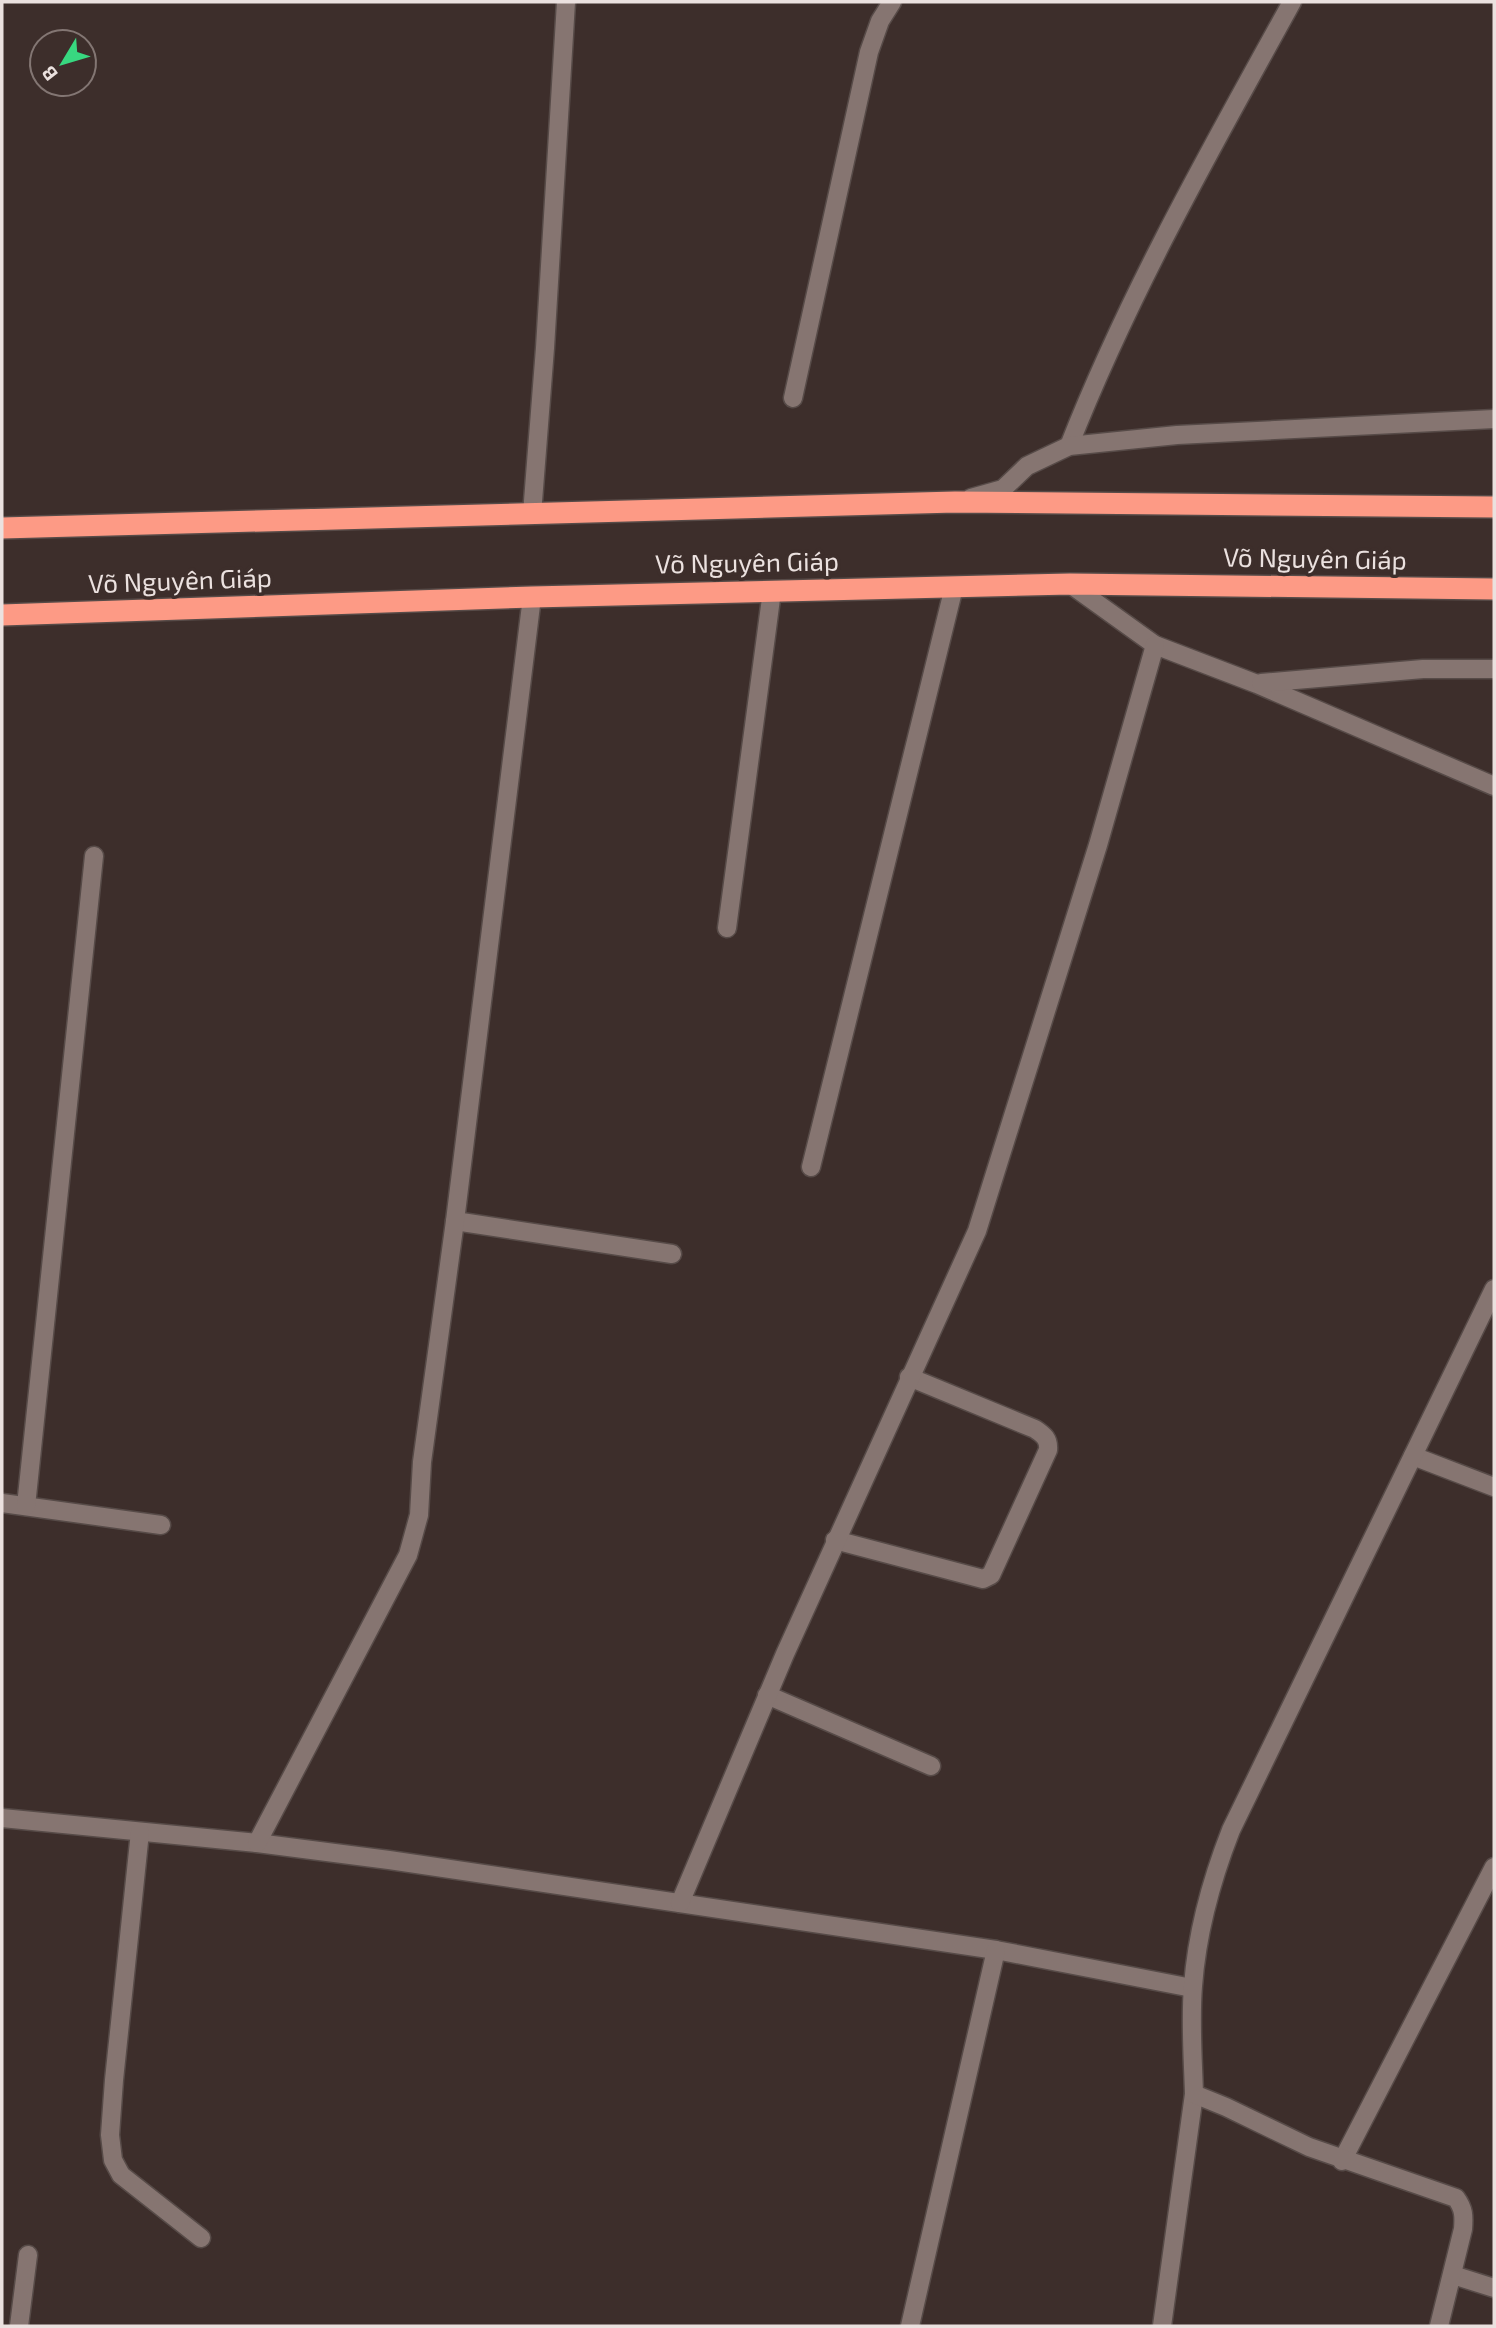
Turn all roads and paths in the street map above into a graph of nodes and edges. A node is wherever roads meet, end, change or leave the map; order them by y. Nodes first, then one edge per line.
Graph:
1 (566, 2) edge
2 (892, 2) edge
3 (1292, 2) edge
4 (793, 398) dead end
5 (1494, 419) edge
6 (1069, 446) junction
7 (955, 502) junction
8 (1494, 507) edge
9 (532, 514) junction
10 (2, 528) edge
11 (1070, 584) junction
12 (954, 587) junction
13 (1494, 589) edge
14 (772, 591) junction
15 (532, 597) junction
16 (2, 615) edge
17 (1155, 645) junction
18 (1494, 669) edge
19 (1257, 684) junction
20 (1494, 786) edge
21 (94, 856) dead end
22 (727, 928) dead end
23 (811, 1167) dead end
24 (455, 1221) junction
25 (672, 1254) dead end
26 (1494, 1289) edge
27 (909, 1377) junction
28 (1413, 1456) junction
29 (1494, 1487) edge
30 (2, 1503) edge
31 (26, 1506) junction
32 (162, 1525) dead end
33 (835, 1540) junction
34 (767, 1695) junction
35 (931, 1766) dead end
36 (2, 1818) edge
37 (140, 1832) junction
38 (257, 1843) junction
39 (1494, 1867) edge
40 (680, 1903) junction
41 (996, 1950) junction
42 (1192, 1988) junction
43 (1194, 2094) junction
44 (1342, 2161) junction
45 (201, 2238) dead end
46 (28, 2255) dead end
47 (1453, 2275) junction
48 (1494, 2288) edge
49 (19, 2326) edge
50 (910, 2326) edge
51 (1161, 2326) edge
52 (1439, 2326) edge

1 - 9 street
2 - 4 street
3 - 6 street
5 - 6 street
6 - 7 street
7 - 8 highway, Võ Nguyên Giáp
7 - 9 highway, Võ Nguyên Giáp
9 - 10 highway, Võ Nguyên Giáp
11 - 12 highway, Võ Nguyên Giáp
11 - 13 highway, Võ Nguyên Giáp
11 - 17 street
12 - 14 highway, Võ Nguyên Giáp
12 - 23 street
14 - 15 highway, Võ Nguyên Giáp
14 - 22 street
15 - 16 highway, Võ Nguyên Giáp
15 - 24 street
17 - 19 street
17 - 27 street
18 - 19 street
19 - 20 street
21 - 31 street
24 - 25 street
24 - 38 street
26 - 28 street
27 - 33 street
27 - 33 street
28 - 29 street
28 - 42 street
30 - 31 street
31 - 32 street
33 - 34 street
34 - 35 street
34 - 40 street
36 - 37 street
37 - 38 street
37 - 45 street
38 - 40 street
39 - 44 street
40 - 41 street
41 - 42 street
41 - 50 street
42 - 43 street
43 - 44 street
43 - 51 street
44 - 47 street
46 - 49 street
47 - 48 street
47 - 52 street

